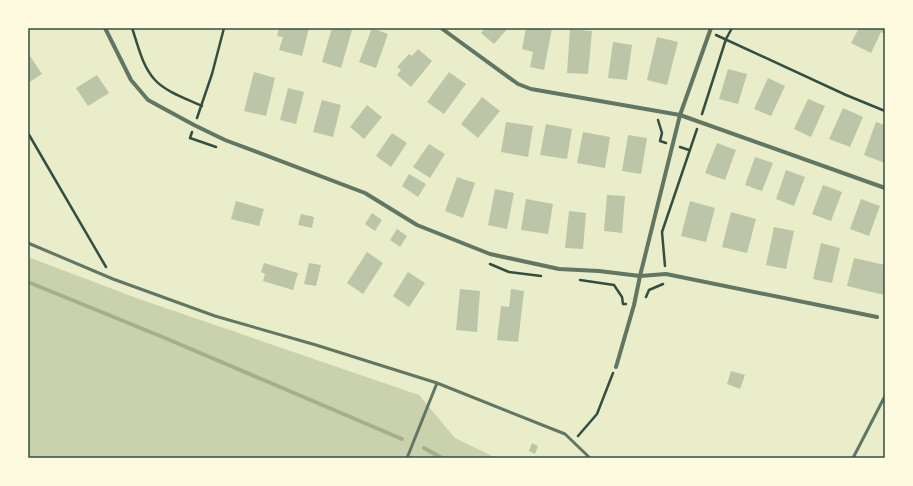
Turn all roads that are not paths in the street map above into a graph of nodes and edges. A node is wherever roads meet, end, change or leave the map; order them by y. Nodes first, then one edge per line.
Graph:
1 (105, 28) edge
2 (441, 28) edge
3 (710, 30) edge
4 (680, 115) junction
5 (885, 188) edge
6 (28, 242) edge
7 (640, 276) junction
8 (877, 317) dead end
9 (616, 367) road end
10 (437, 383) junction
11 (885, 396) edge
12 (407, 458) edge
13 (590, 458) edge
14 (853, 458) edge

1 - 7 street
2 - 4 street
3 - 4 street
4 - 5 street
4 - 7 street
6 - 10 lane
7 - 8 street
7 - 9 street
10 - 12 lane
10 - 13 lane
11 - 14 lane

